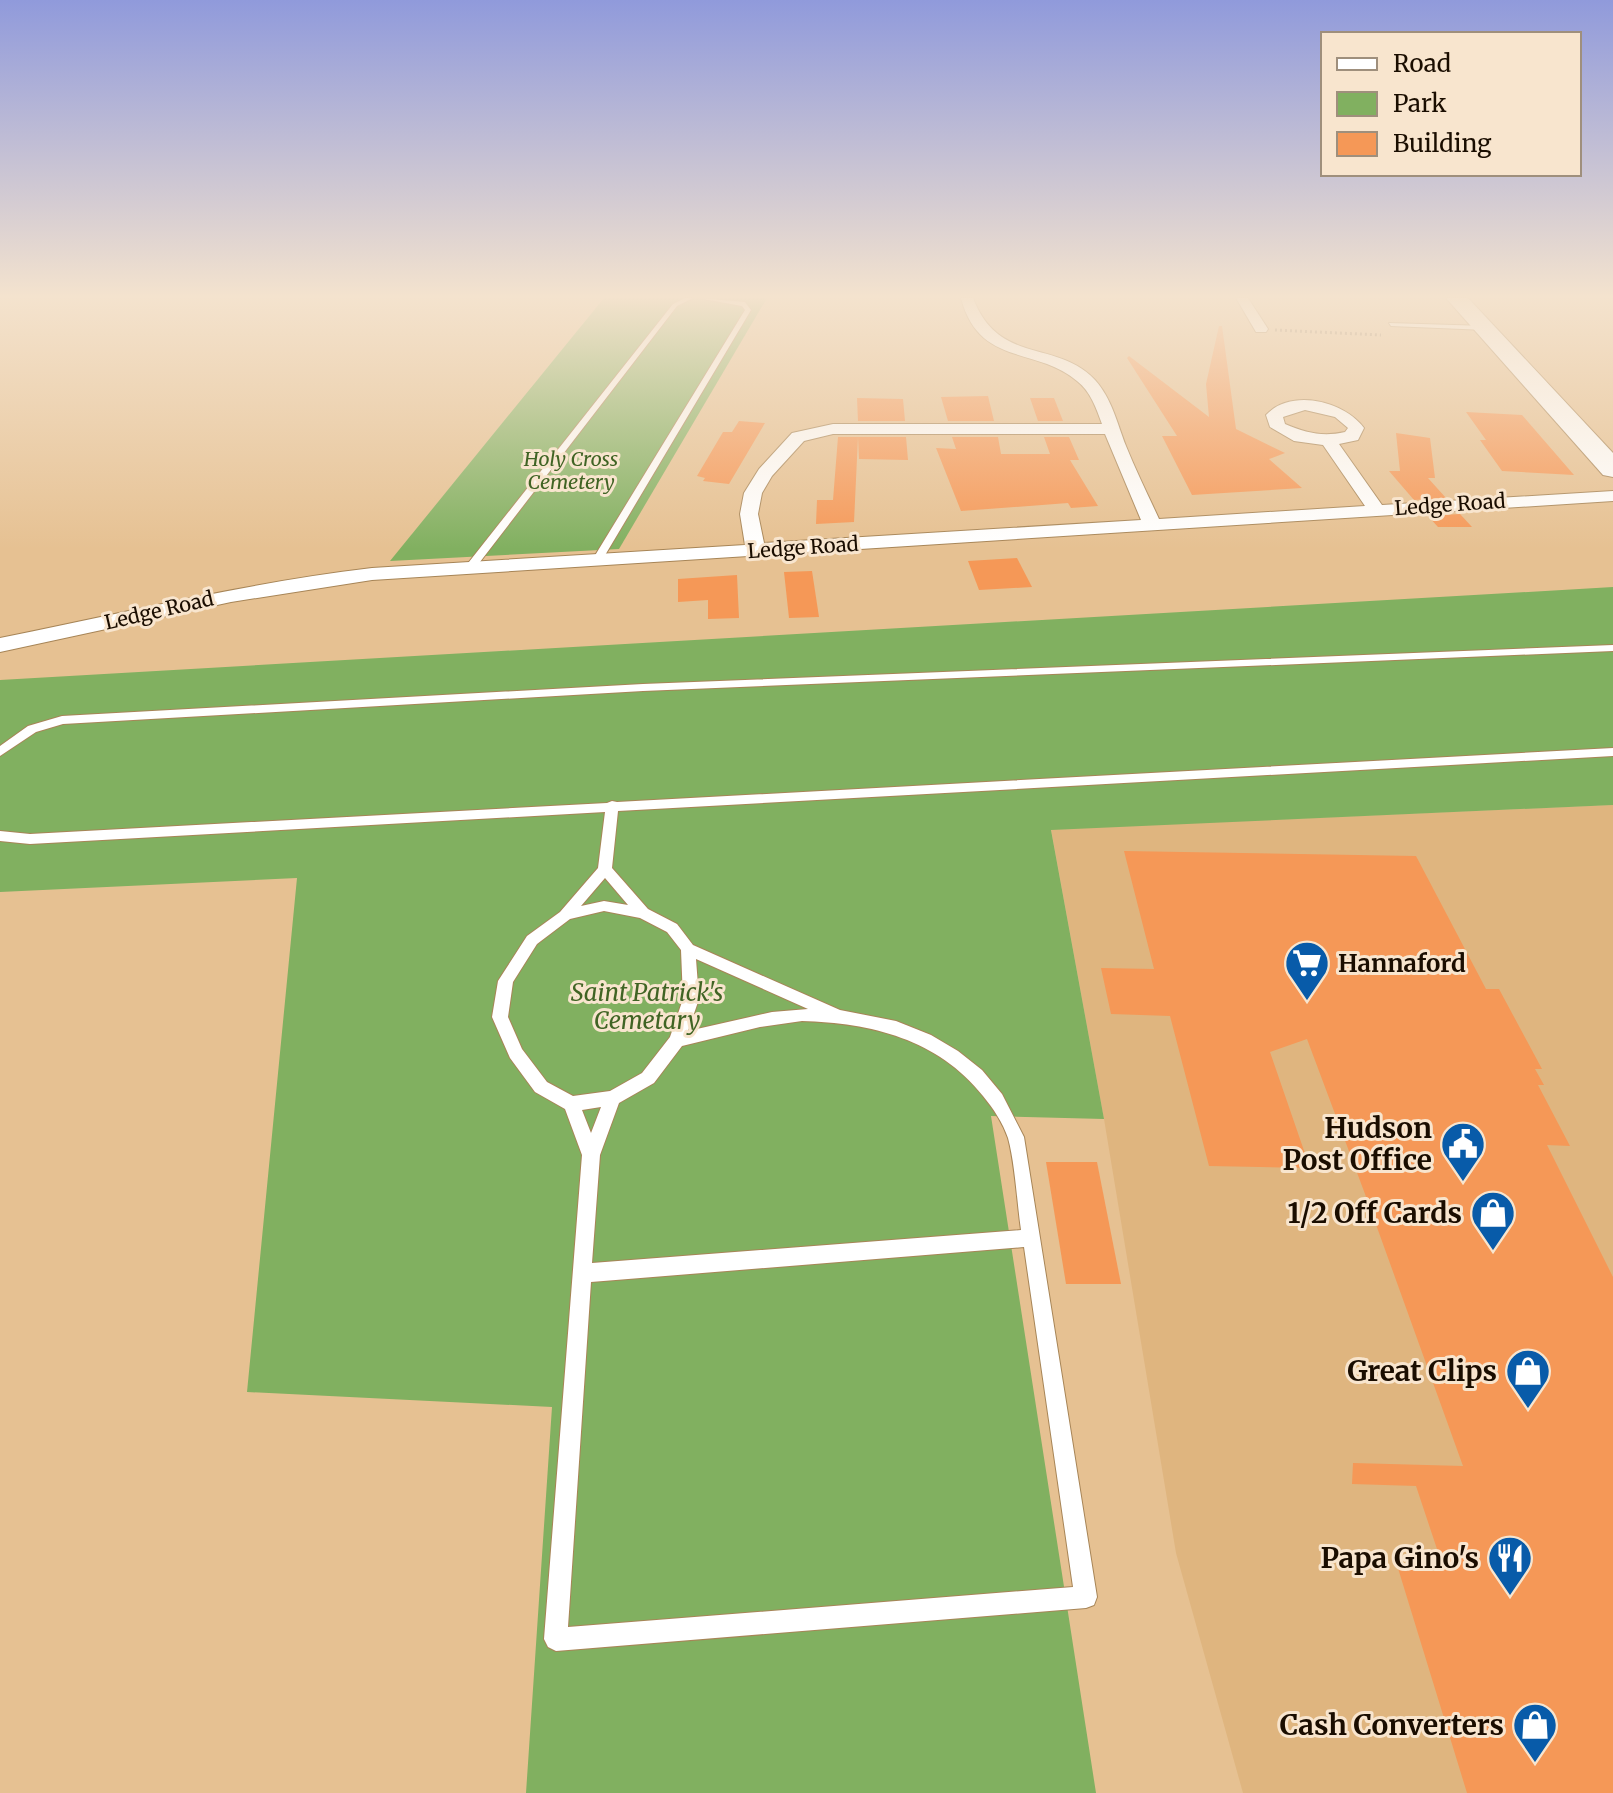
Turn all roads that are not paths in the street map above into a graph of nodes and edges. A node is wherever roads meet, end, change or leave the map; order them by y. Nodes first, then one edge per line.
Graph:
1 (615, 382) edge
2 (705, 382) edge
3 (1087, 382) edge
4 (1538, 382) edge
5 (1112, 429) junction
6 (1329, 441) dead end
7 (1603, 448) edge
8 (1613, 469) edge
9 (1613, 496) edge
10 (1376, 509) junction
11 (1152, 524) junction
12 (756, 551) junction
13 (596, 562) junction
14 (469, 569) junction
15 (0, 645) edge
16 (1613, 648) edge
17 (0, 752) edge
18 (1613, 752) edge
19 (612, 805) junction
20 (0, 836) edge
21 (605, 869) junction
22 (643, 913) junction
23 (566, 915) junction
24 (688, 949) junction
25 (838, 1015) junction
26 (677, 1040) junction
27 (613, 1098) junction
28 (571, 1104) junction
29 (591, 1155) junction
30 (1031, 1238) junction
31 (582, 1273) junction

1 - 14 lane
2 - 13 lane
3 - 5 street
4 - 7 main road
5 - 11 street
5 - 12 street
6 - 10 street
7 - 8 main road
9 - 10 street, Ledge Road
10 - 11 street, Ledge Road
11 - 12 street, Ledge Road
12 - 13 street, Ledge Road
13 - 14 street, Ledge Road
14 - 15 street, Ledge Road
16 - 17 lane
18 - 19 lane
19 - 20 lane
19 - 21 lane
21 - 22 lane
21 - 23 lane
22 - 23 lane
22 - 24 lane
23 - 28 lane
24 - 25 lane
24 - 26 lane
25 - 26 lane
25 - 30 lane
26 - 27 lane
27 - 28 lane
27 - 29 lane
28 - 29 lane
29 - 31 lane
30 - 31 lane
30 - 31 lane

